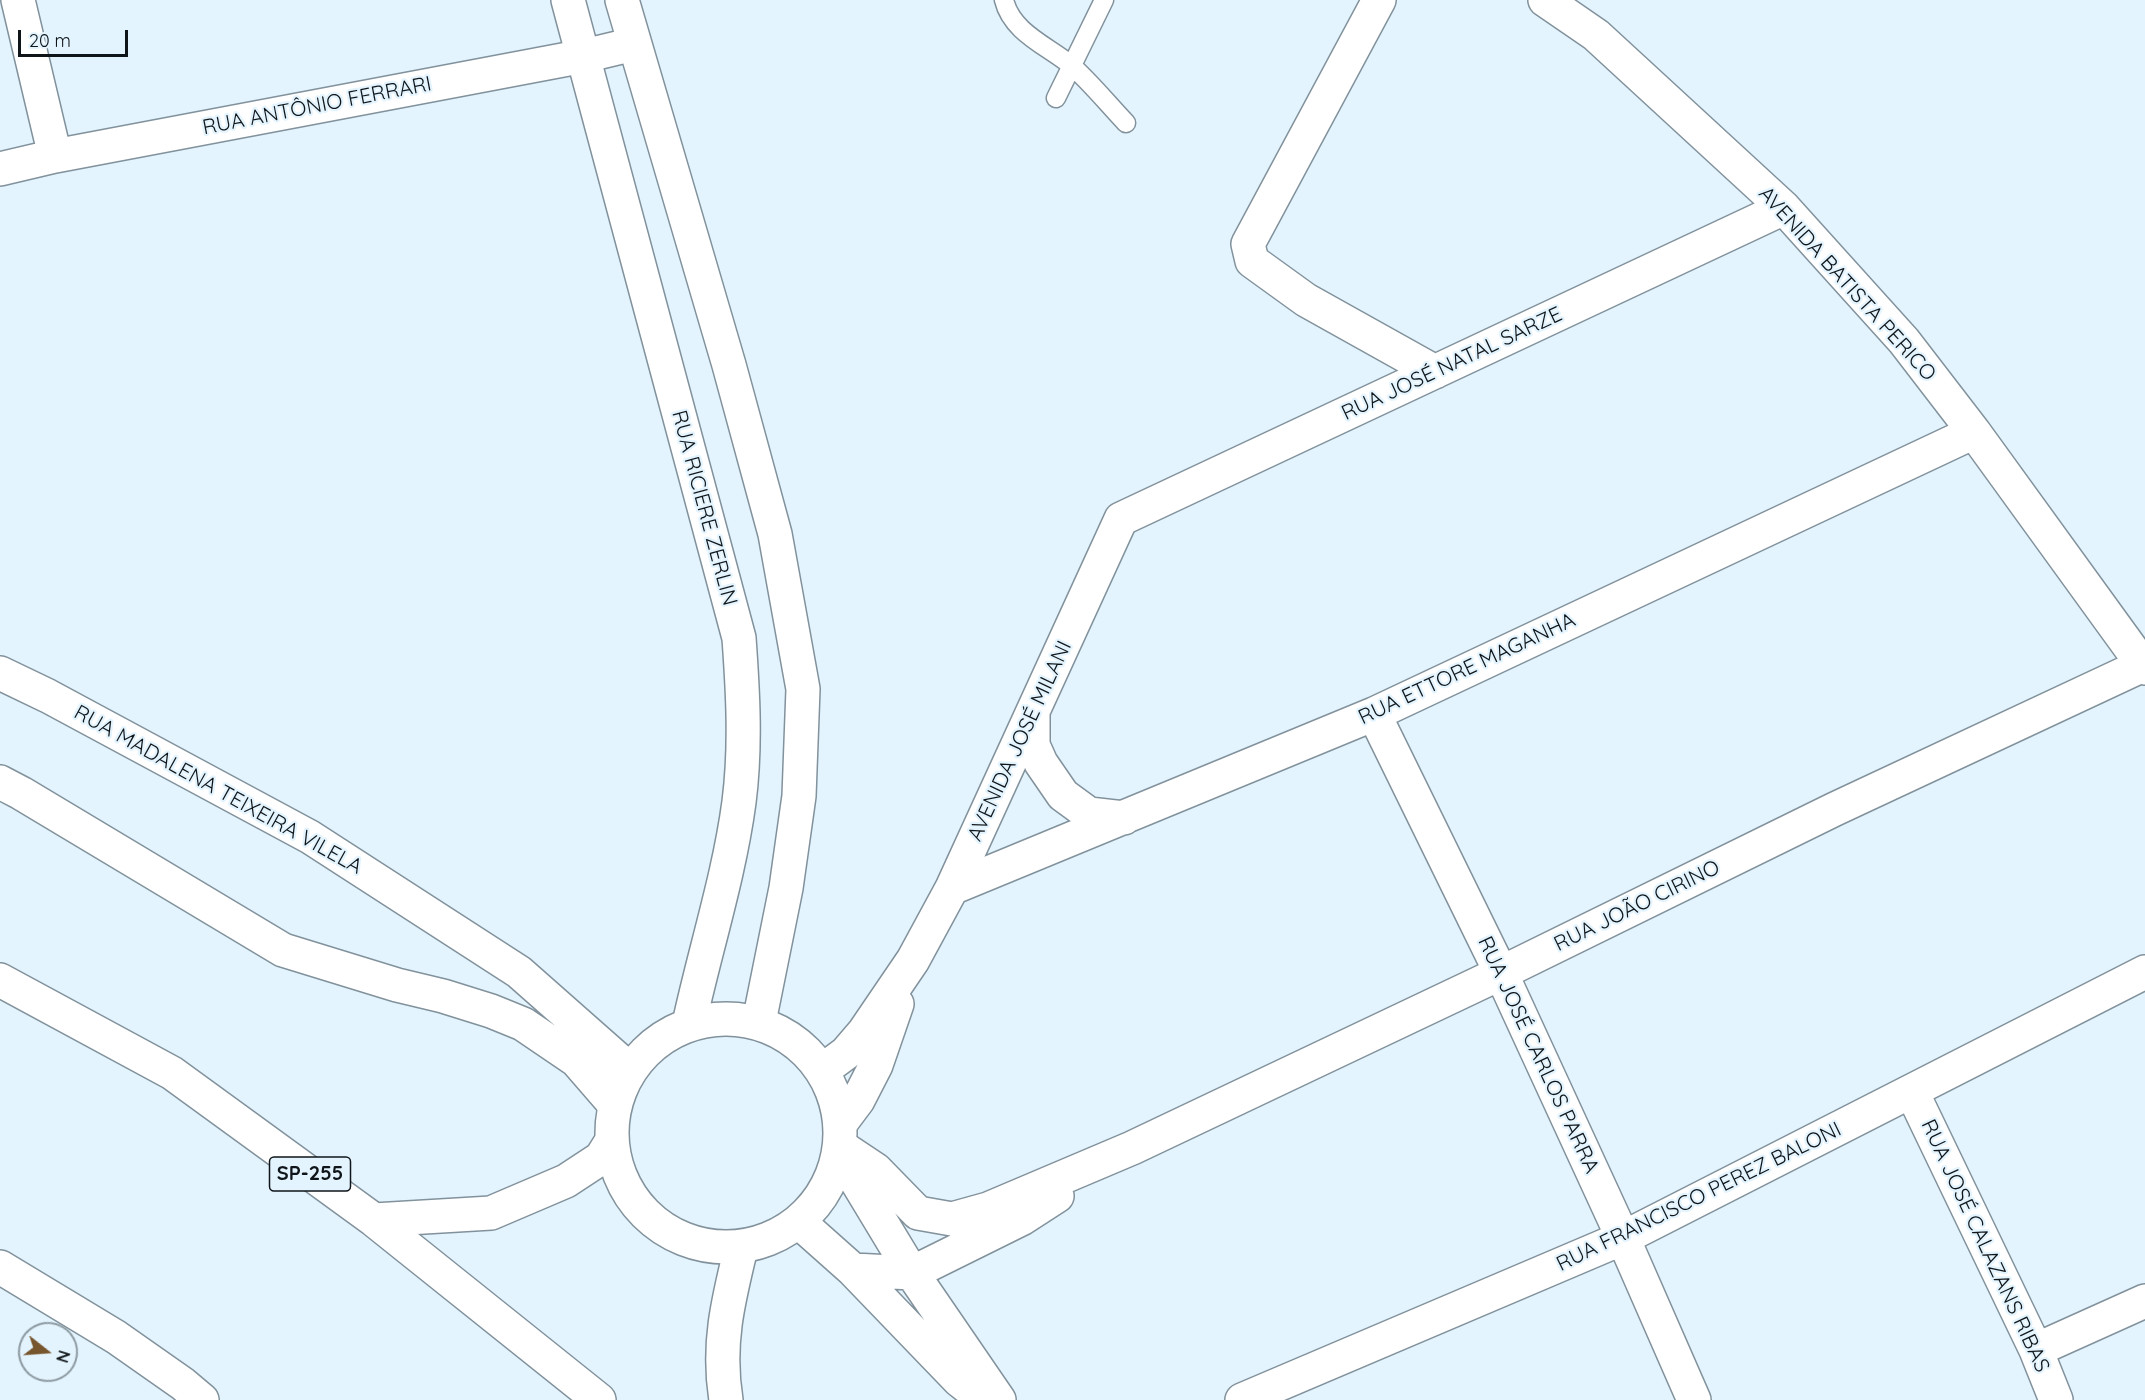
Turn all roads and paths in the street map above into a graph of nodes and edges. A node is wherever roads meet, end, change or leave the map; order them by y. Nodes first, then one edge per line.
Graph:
1 (18, 0) edge
2 (568, 0) edge
3 (622, 0) edge
4 (1004, 0) edge
5 (1104, 0) edge
6 (1379, 0) edge
7 (1545, 0) edge
8 (634, 44) junction
9 (584, 56) junction
10 (1072, 66) junction
11 (1056, 98) dead end
12 (1126, 123) dead end
13 (55, 156) junction
14 (0, 169) edge
15 (1784, 208) junction
16 (1435, 372) junction
17 (1974, 432) junction
18 (1121, 519) joint
19 (2144, 667) edge
20 (0, 673) edge
21 (1033, 712) junction
22 (1374, 714) junction
23 (0, 782) edge
24 (1124, 818) junction
25 (952, 888) junction
26 (913, 960) junction
27 (2145, 972) edge
28 (1501, 973) junction
29 (0, 980) edge
30 (759, 1022) junction
31 (688, 1024) junction
32 (630, 1070) junction
33 (823, 1070) junction
34 (1912, 1092) junction
35 (615, 1105) junction
36 (840, 1141) junction
37 (611, 1142) junction
38 (1132, 1148) junction
39 (374, 1220) junction
40 (799, 1222) junction
41 (1623, 1238) junction
42 (741, 1248) junction
43 (1, 1270) edge
44 (853, 1270) junction
45 (912, 1273) junction
46 (2145, 1301) edge
47 (2036, 1350) junction
48 (202, 1400) edge
49 (599, 1400) edge
50 (726, 1400) edge
51 (984, 1400) edge
52 (999, 1400) edge
53 (1242, 1400) edge
54 (1694, 1400) edge
55 (2056, 1400) edge

1 - 13 main road
2 - 9 main road, RUA RICIERE ZERLIN
3 - 8 main road
4 - 10 lane
5 - 10 lane
6 - 16 main road
7 - 15 main road, AVENIDA BATISTA PERICO
8 - 9 main road, RUA ANTÔNIO FERRARI
8 - 30 main road
9 - 13 main road, RUA ANTÔNIO FERRARI
9 - 31 main road, RUA RICIERE ZERLIN
10 - 11 lane
10 - 12 lane
13 - 14 main road, RUA ANTÔNIO FERRARI
15 - 16 main road, RUA JOSÉ NATAL SARZE
15 - 17 main road, AVENIDA BATISTA PERICO
16 - 18 main road, RUA JOSÉ NATAL SARZE
17 - 19 main road, AVENIDA BATISTA PERICO
17 - 22 main road, RUA ETTORE MAGANHA
18 - 21 main road, AVENIDA JOSÉ MILANI
19 - 28 main road, RUA JOÃO CIRINO
20 - 32 main road, RUA MADALENA TEIXEIRA VILELA
21 - 24 main road
21 - 25 main road, AVENIDA JOSÉ MILANI
22 - 24 main road, RUA ETTORE MAGANHA
22 - 28 main road, RUA JOSÉ CARLOS PARRA
23 - 35 main road
24 - 25 main road, RUA ETTORE MAGANHA
25 - 26 main road, AVENIDA JOSÉ MILANI
26 - 33 main road, AVENIDA JOSÉ MILANI
26 - 36 main road, AVENIDA JOSÉ MILANI
27 - 34 main road, RUA FRANCISCO PEREZ BALONI
28 - 38 main road, RUA JOÃO CIRINO
28 - 41 main road, RUA JOSÉ CARLOS PARRA
29 - 39 main road, SP-255
30 - 31 main road
30 - 33 main road
31 - 32 main road
32 - 35 main road
33 - 36 main road
34 - 41 main road, RUA FRANCISCO PEREZ BALONI
34 - 47 main road, RUA JOSÉ CALAZANS RIBAS
35 - 37 main road
36 - 38 main road
36 - 40 main road
36 - 45 main road
37 - 39 main road
37 - 42 main road
38 - 45 main road
39 - 49 main road, SP-255
40 - 42 main road
40 - 44 main road
41 - 53 main road, RUA FRANCISCO PEREZ BALONI
41 - 54 main road, RUA JOSÉ CARLOS PARRA
42 - 50 main road
43 - 48 main road
44 - 45 main road
44 - 51 main road
45 - 52 main road
46 - 47 main road
47 - 55 main road, RUA JOSÉ CALAZANS RIBAS

